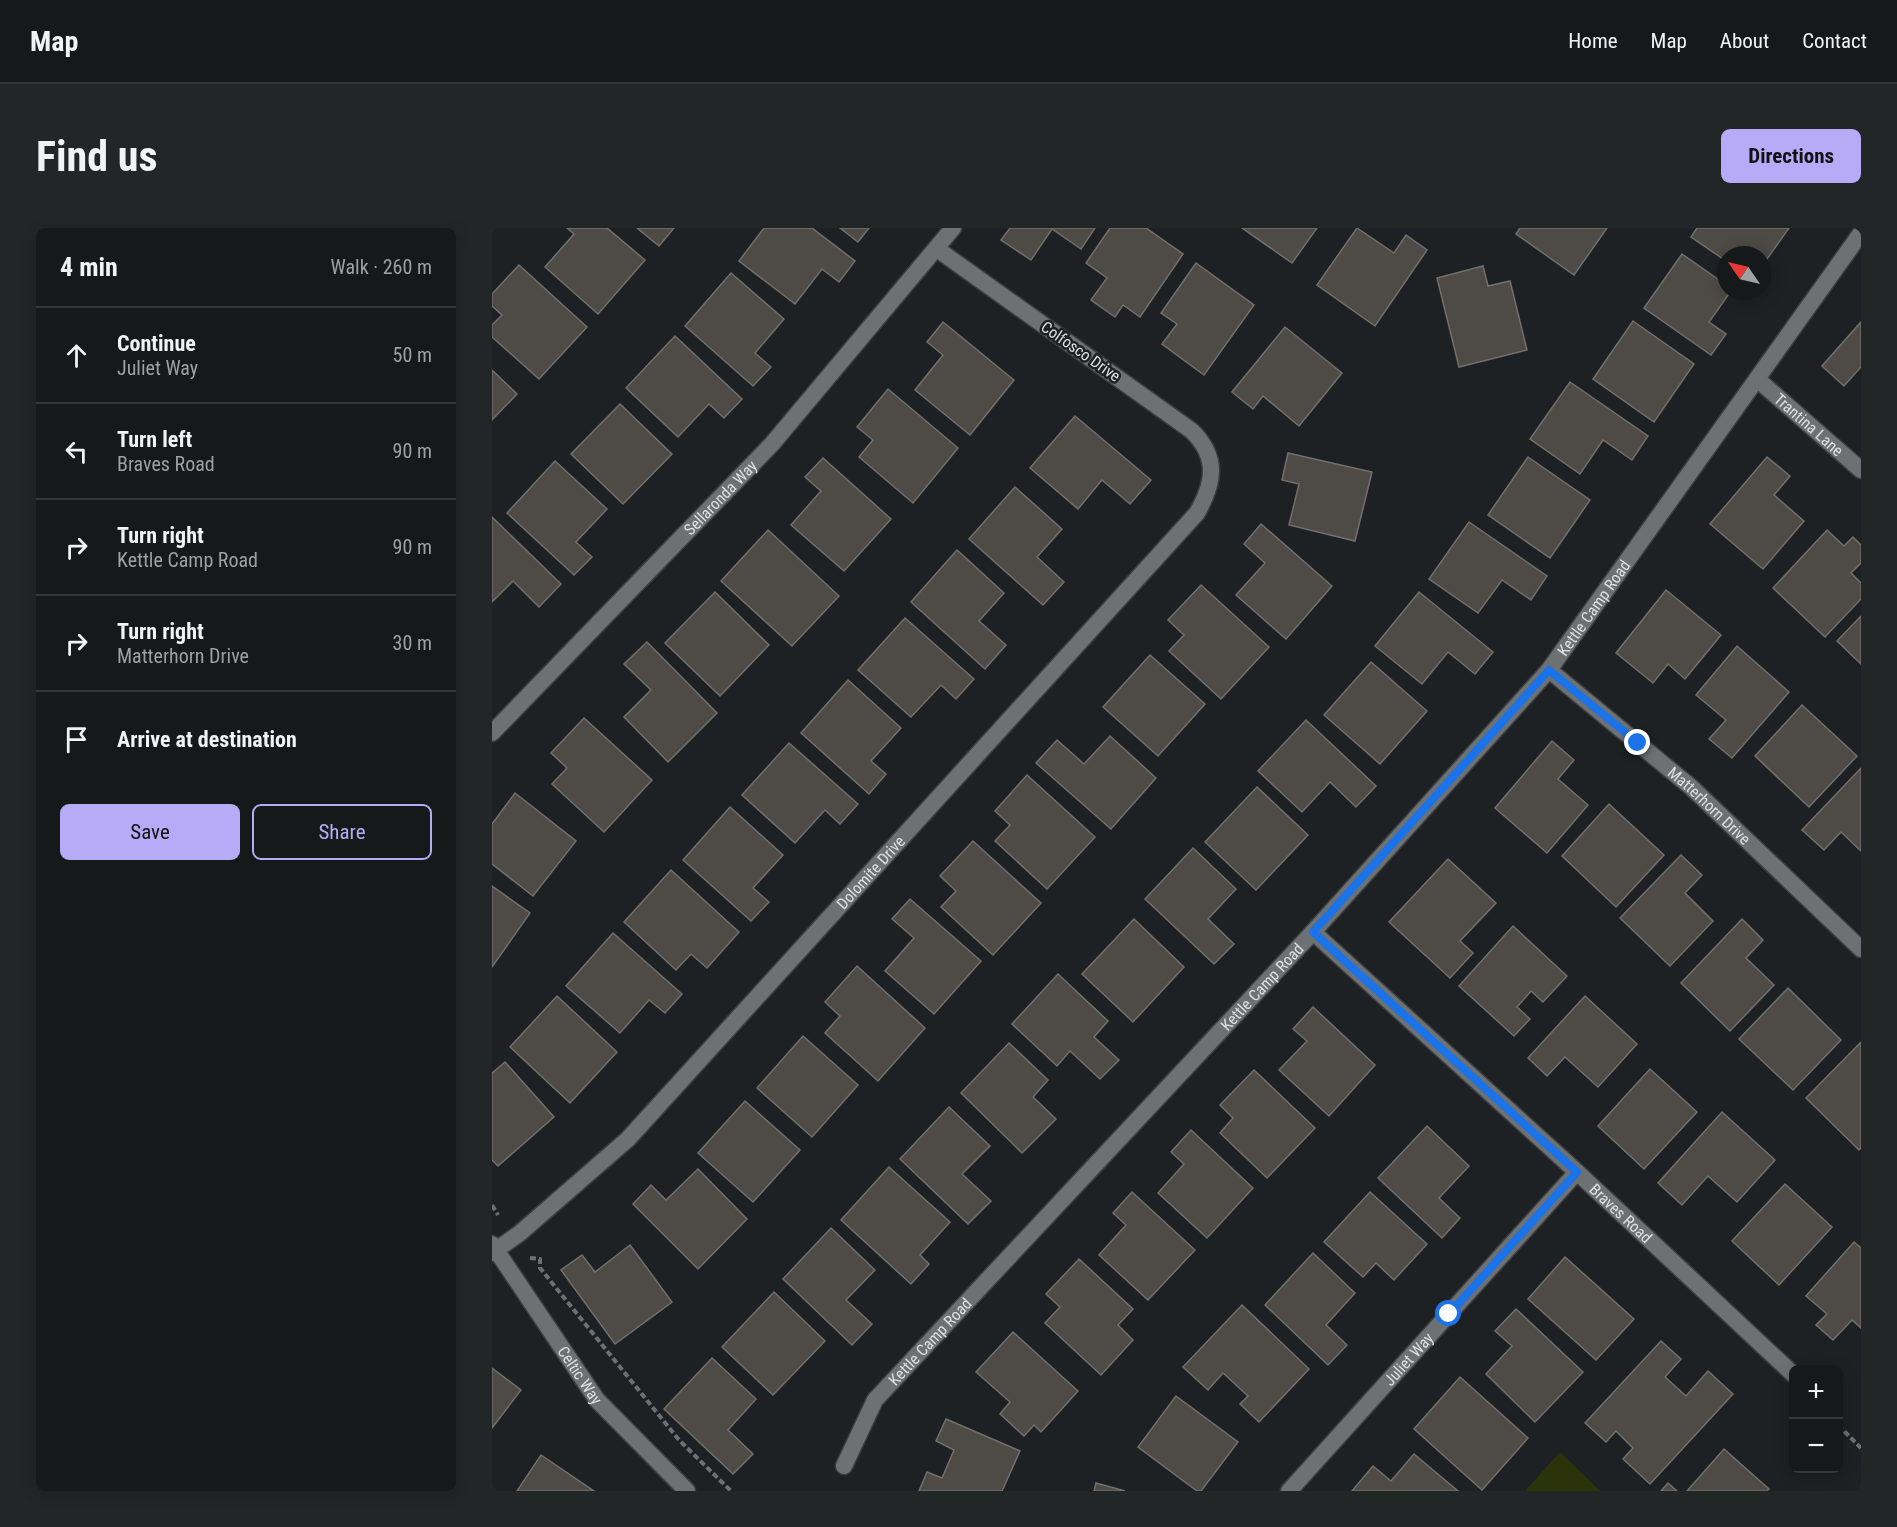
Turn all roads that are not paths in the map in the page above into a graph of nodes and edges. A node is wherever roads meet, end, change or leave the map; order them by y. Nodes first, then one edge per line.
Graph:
1 (953, 228) edge
2 (1861, 233) edge
3 (937, 249) junction
4 (1757, 379) junction
5 (1211, 465) joint
6 (1861, 470) edge
7 (1549, 670) junction
8 (492, 733) edge
9 (1313, 932) junction
10 (1861, 949) edge
11 (1577, 1172) junction
12 (493, 1249) edge
13 (1789, 1370) edge
14 (844, 1466) dead end
15 (687, 1491) edge
16 (1289, 1491) edge

1 - 3 street, Sellaronda Way
2 - 4 street, Kettle Camp Road
3 - 5 street, Colfosco Drive
3 - 8 street, Sellaronda Way
4 - 6 street, Trantina Lane
4 - 7 street, Kettle Camp Road
5 - 12 street, Dolomite Drive
7 - 9 street, Kettle Camp Road
7 - 10 street, Matterhorn Drive
9 - 11 street, Braves Road
9 - 14 street, Kettle Camp Road
11 - 13 street, Braves Road
11 - 16 street, Juliet Way
12 - 15 street, Celtic Way

